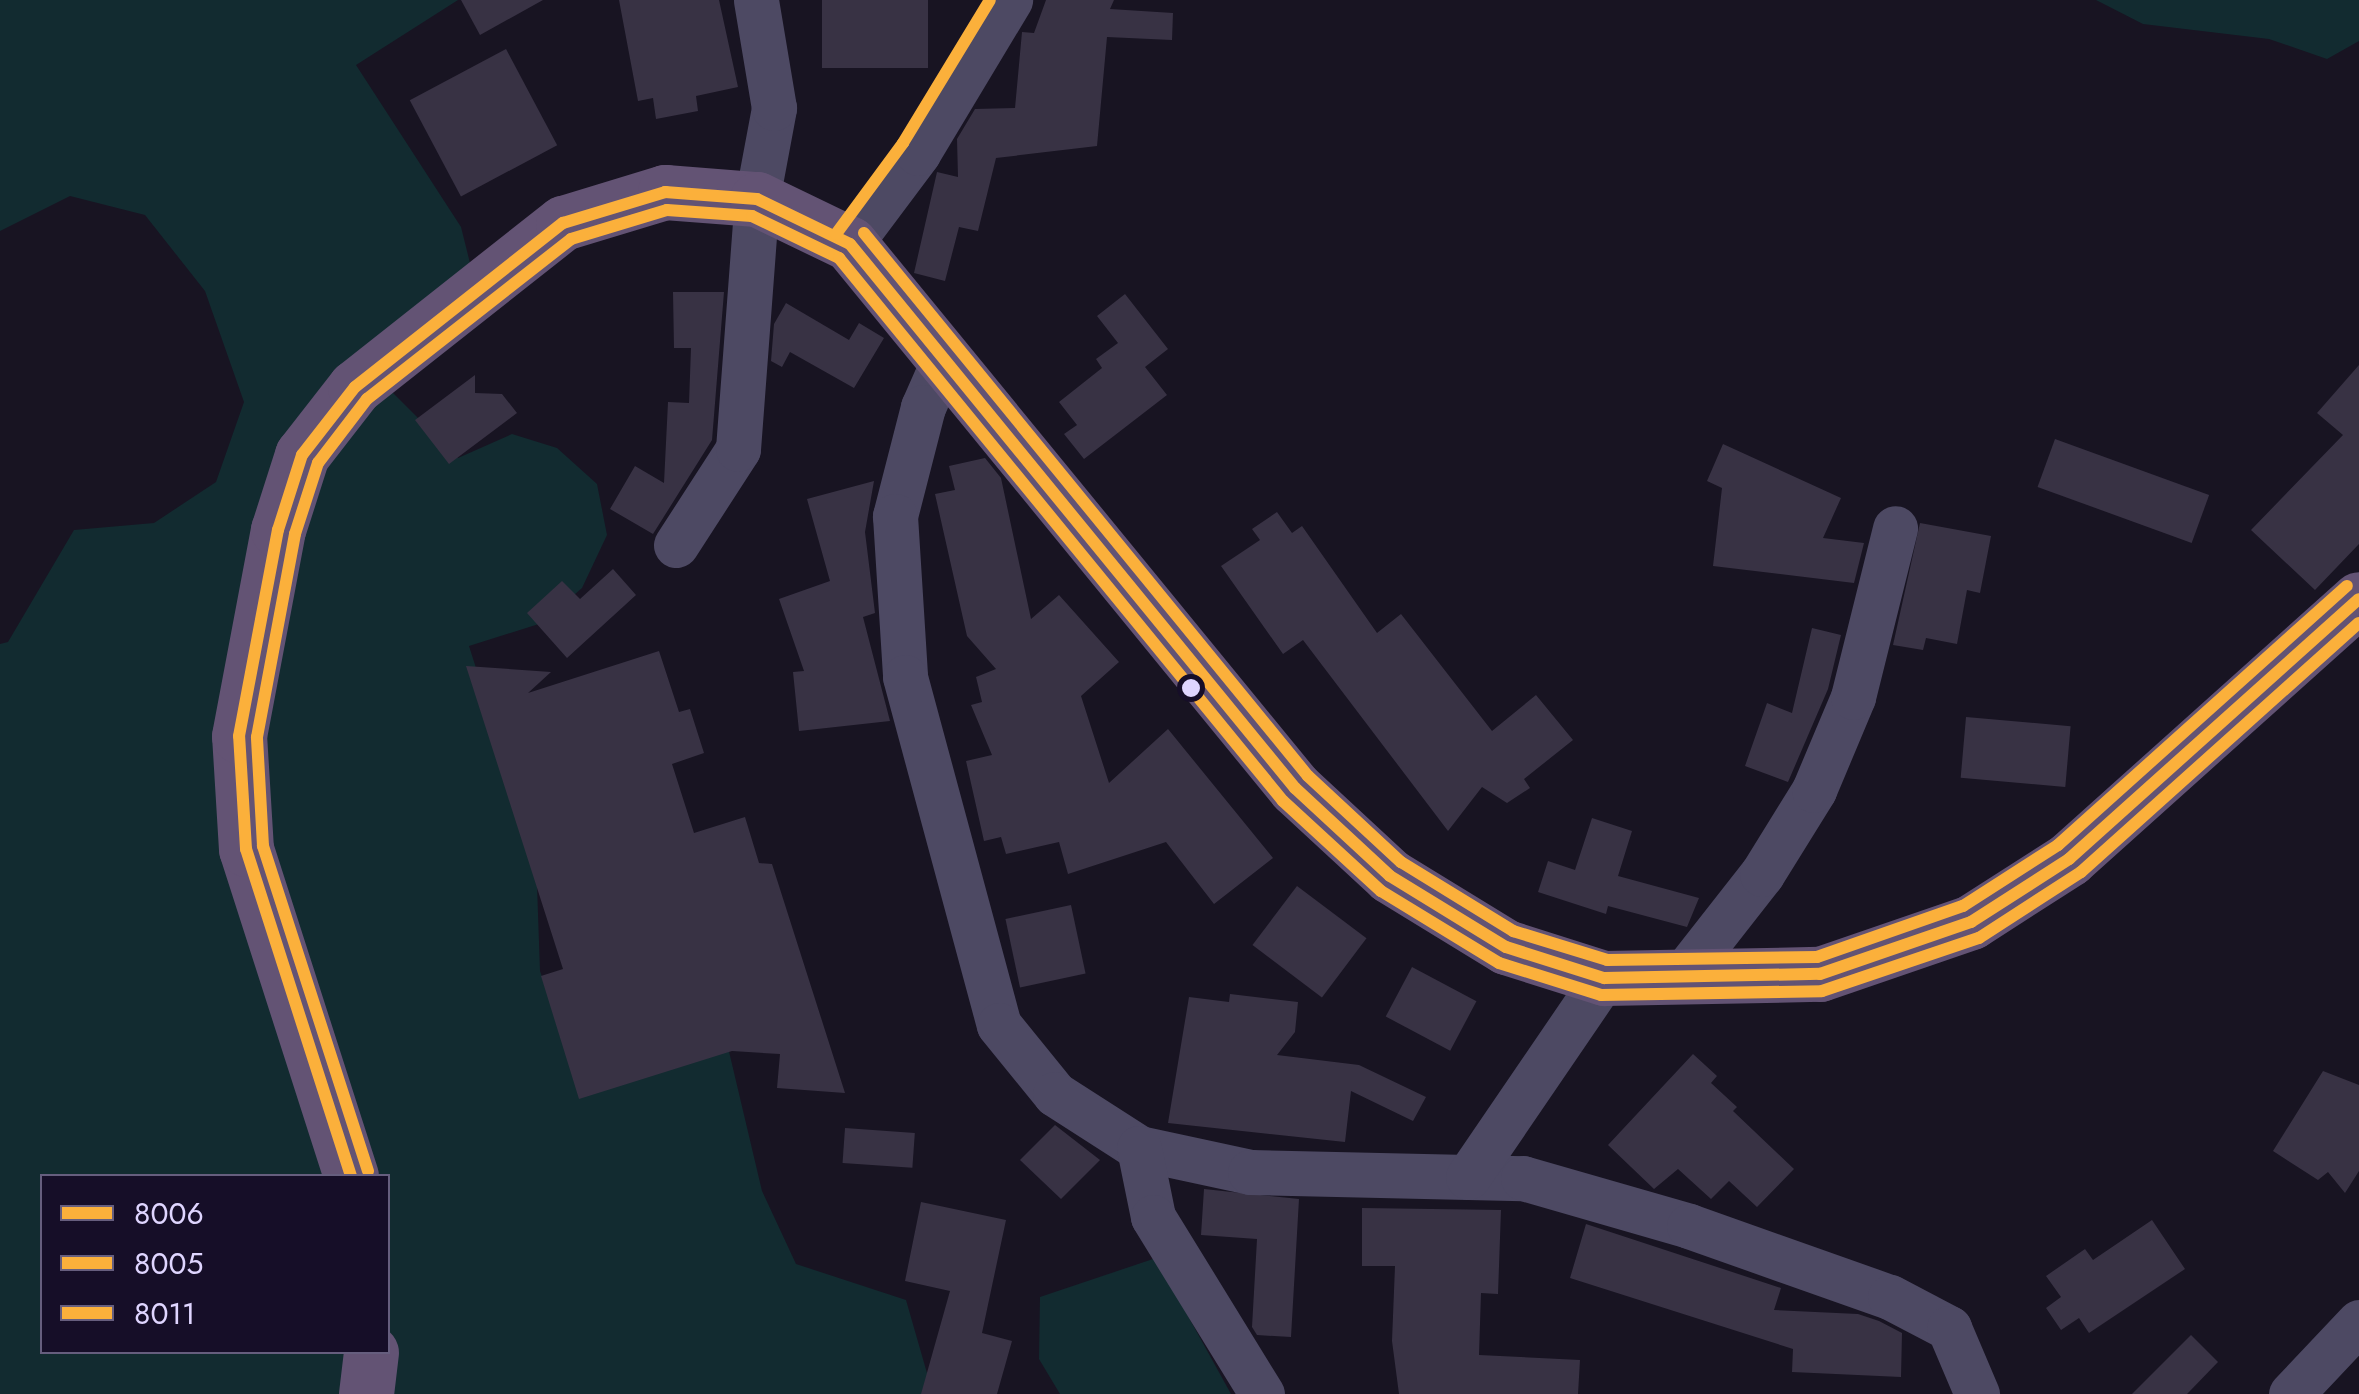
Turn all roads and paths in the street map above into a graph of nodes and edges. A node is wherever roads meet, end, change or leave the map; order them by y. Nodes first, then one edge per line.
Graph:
1 (756, 0) edge
2 (1010, 0) edge
3 (757, 199) junction
4 (850, 244) junction
5 (945, 357) junction
6 (1895, 528) dead end
7 (676, 545) dead end
8 (2359, 599) edge
9 (1604, 978) junction
10 (1678, 981) junction
11 (1139, 1148) junction
12 (350, 1174) edge
13 (1468, 1177) junction
14 (2359, 1322) edge
15 (370, 1354) edge
16 (366, 1394) edge
17 (1262, 1394) edge
18 (1977, 1394) edge
19 (2291, 1394) edge

1 - 3 street
2 - 4 street
3 - 4 main road
3 - 7 street
3 - 12 main road
4 - 5 main road
5 - 9 main road
5 - 11 street
6 - 10 street
8 - 10 main road
9 - 10 main road
9 - 13 street
11 - 13 street
11 - 17 street
13 - 18 street
14 - 19 street
15 - 16 main road

